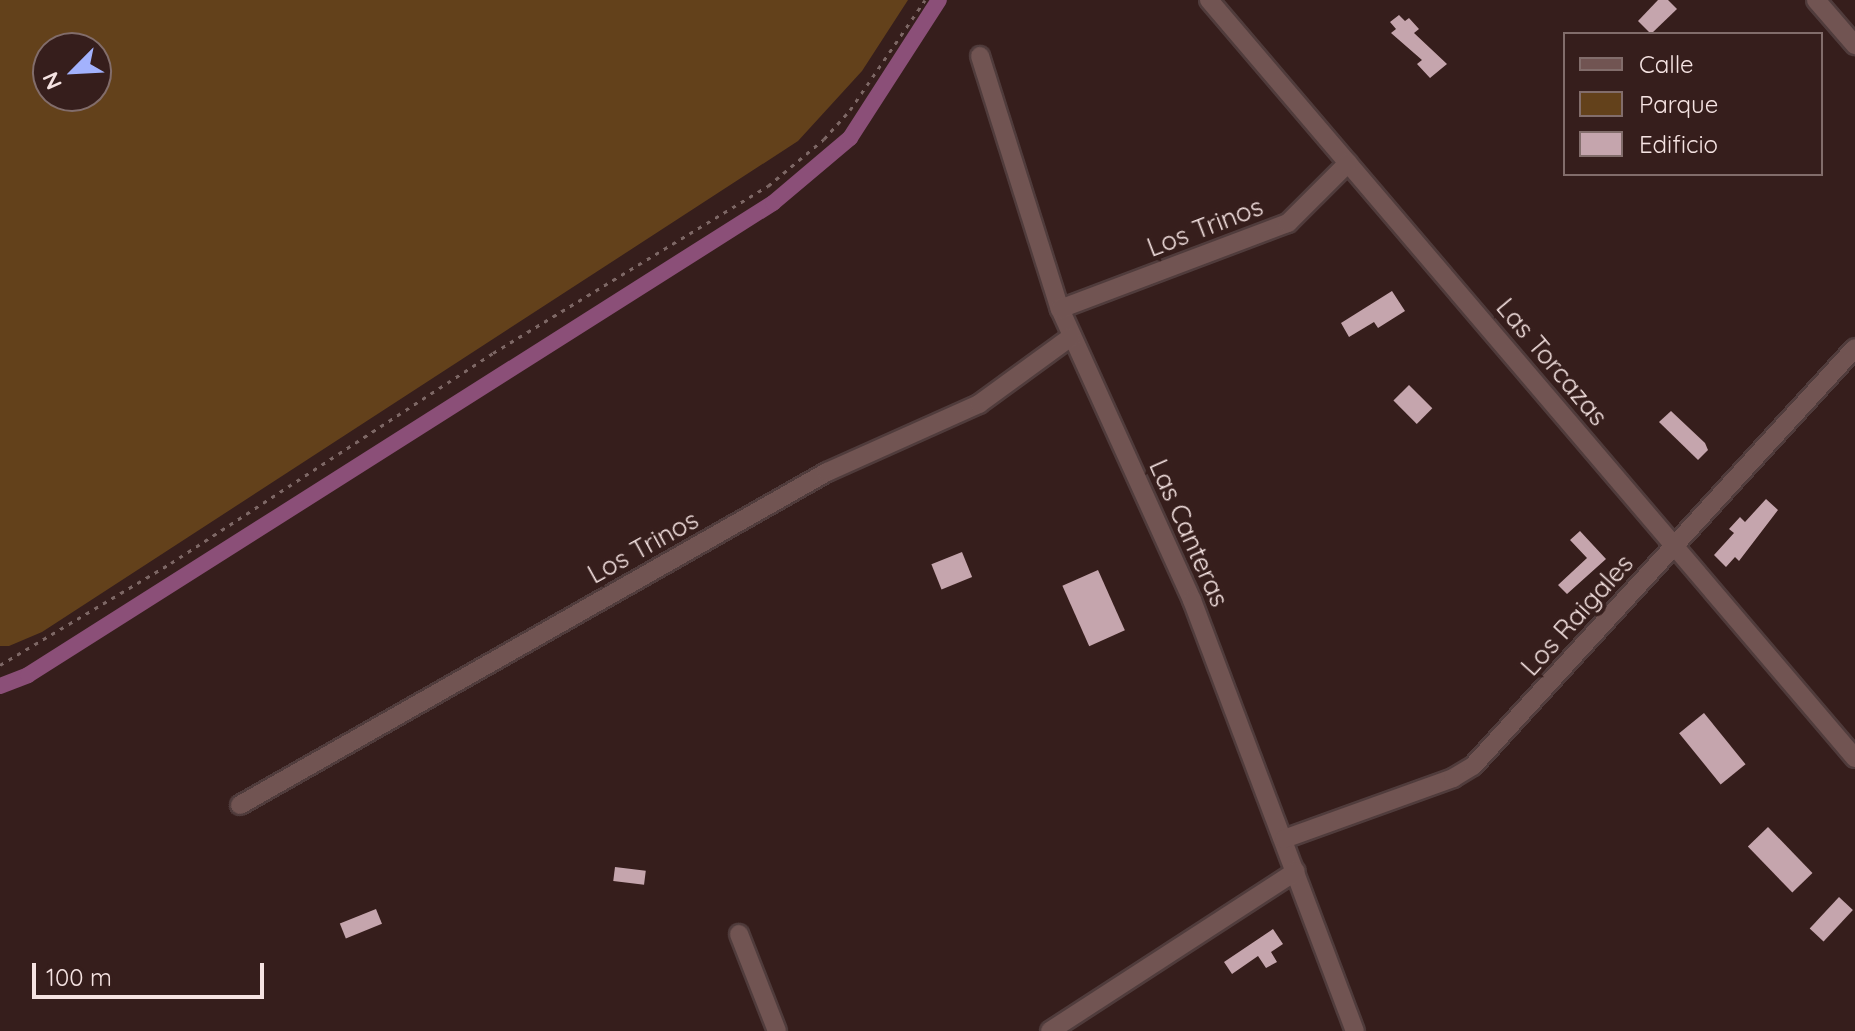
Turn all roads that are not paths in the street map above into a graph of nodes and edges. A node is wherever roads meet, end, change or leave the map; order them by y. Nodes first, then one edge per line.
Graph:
1 (1209, 0) edge
2 (1816, 0) edge
3 (1855, 45) edge
4 (980, 56) dead end
5 (1348, 163) junction
6 (1060, 309) junction
7 (1071, 337) junction
8 (1855, 348) edge
9 (1675, 547) junction
10 (1855, 758) edge
11 (240, 805) dead end
12 (1284, 839) junction
13 (1296, 871) junction
14 (739, 934) dead end
15 (777, 1031) edge
16 (1050, 1031) edge
17 (1355, 1031) edge

1 - 5 street, Las Torcazas
2 - 3 street
4 - 6 street, Las Canteras
5 - 6 street, Los Trinos
5 - 9 street, Las Torcazas
6 - 7 street, Las Canteras
7 - 11 street, Los Trinos
7 - 12 street, Las Canteras
8 - 9 street, Los Raigales
9 - 10 street, Las Torcazas
9 - 12 street, Los Raigales
12 - 13 street, Las Canteras
13 - 16 street
13 - 17 street, Las Canteras
14 - 15 street

